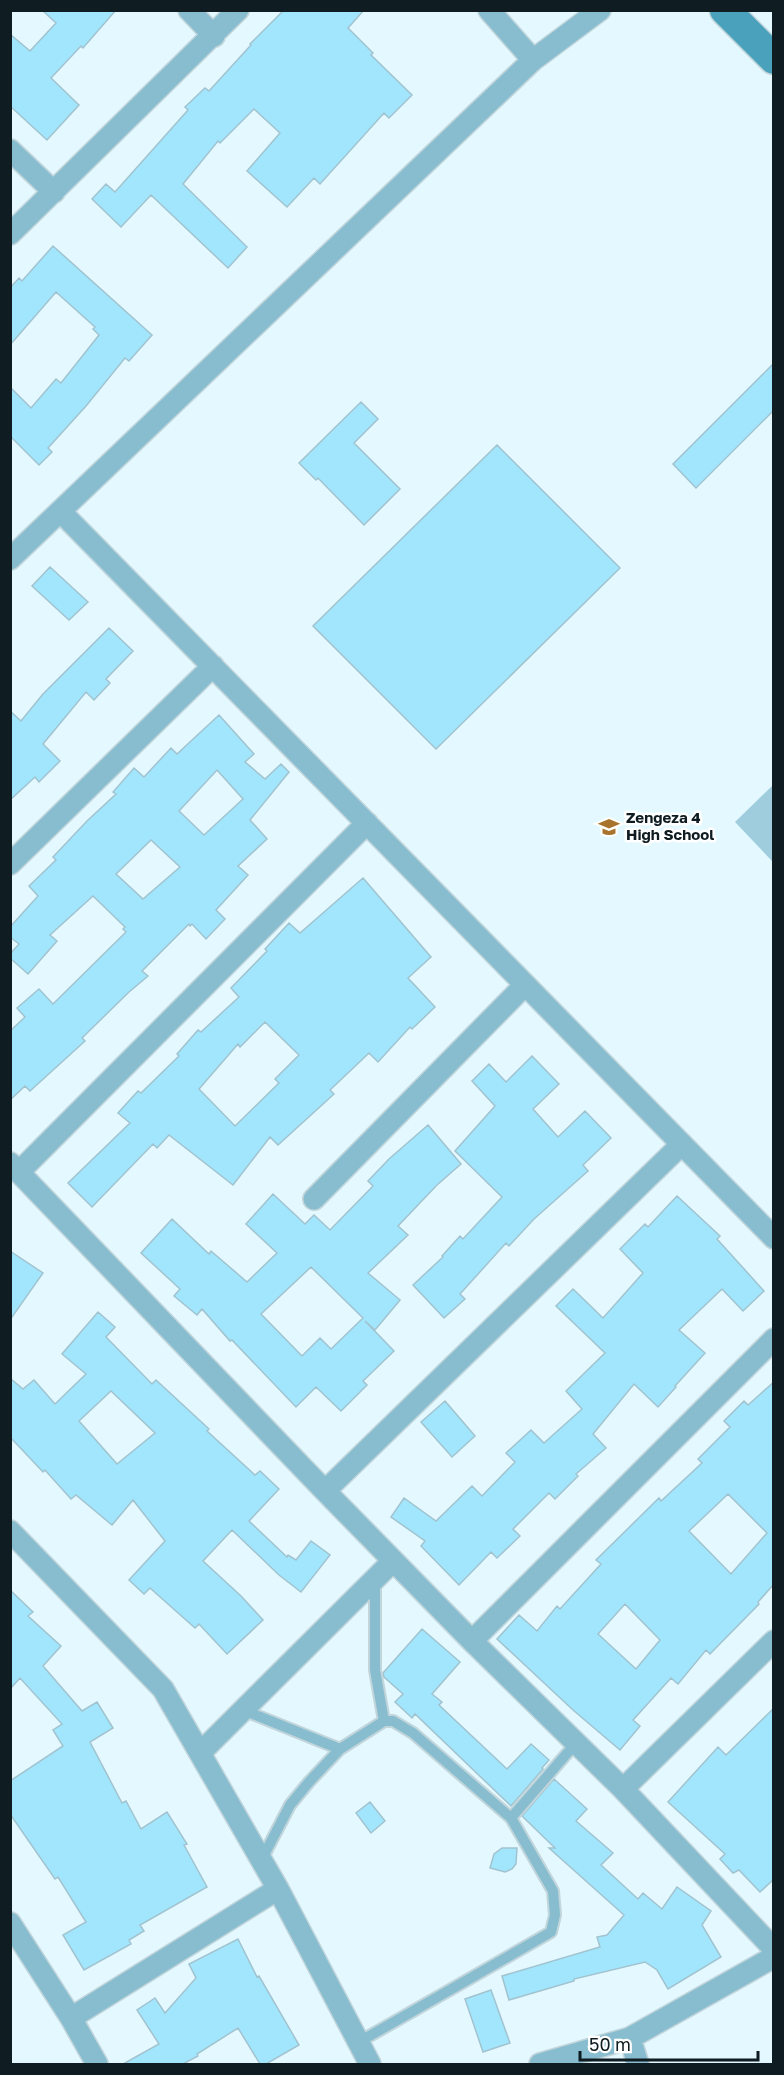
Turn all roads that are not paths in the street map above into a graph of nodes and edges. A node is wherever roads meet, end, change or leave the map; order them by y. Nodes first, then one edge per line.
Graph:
1 (189, 10) edge
2 (238, 10) edge
3 (489, 10) edge
4 (600, 10) edge
5 (724, 10) edge
6 (214, 36) junction
7 (774, 59) edge
8 (533, 60) junction
9 (10, 150) edge
10 (54, 192) junction
11 (10, 234) edge
12 (61, 513) junction
13 (10, 559) edge
14 (213, 666) junction
15 (367, 823) junction
16 (10, 864) edge
17 (525, 984) junction
18 (682, 1144) junction
19 (15, 1167) edge
20 (314, 1199) dead end
21 (774, 1238) edge
22 (774, 1339) edge
23 (325, 1491) junction
24 (10, 1532) edge
25 (393, 1561) junction
26 (375, 1578) junction
27 (472, 1641) junction
28 (774, 1641) edge
29 (243, 1710) junction
30 (384, 1721) junction
31 (576, 1743) junction
32 (340, 1749) junction
33 (200, 1753) junction
34 (623, 1789) junction
35 (511, 1818) junction
36 (261, 1859) junction
37 (278, 1889) junction
38 (10, 1923) edge
39 (774, 1949) edge
40 (774, 1958) edge
41 (71, 2018) junction
42 (630, 2038) junction
43 (358, 2042) junction
44 (97, 2064) edge
45 (370, 2064) edge
46 (540, 2064) edge
47 (638, 2064) edge

1 - 6 street
2 - 6 street
3 - 8 street
4 - 8 street
5 - 7 street
6 - 10 street
8 - 12 street
9 - 10 street
10 - 11 street
12 - 13 street
12 - 14 street
14 - 15 street
14 - 16 street
15 - 17 street
15 - 19 street
17 - 18 street
17 - 20 street
18 - 21 street
18 - 23 street
19 - 23 street
22 - 27 street
23 - 25 street
24 - 33 street
25 - 26 street
25 - 27 street
26 - 29 street
26 - 30 lane
27 - 31 street
28 - 34 street
29 - 32 lane
29 - 33 street
30 - 32 lane
30 - 35 lane
31 - 34 street
31 - 35 lane
32 - 36 lane
33 - 36 street
34 - 39 street
35 - 43 lane
36 - 37 street
37 - 41 street
37 - 43 street
38 - 41 street
40 - 42 street
41 - 44 street
42 - 46 street
42 - 47 street
43 - 45 street

